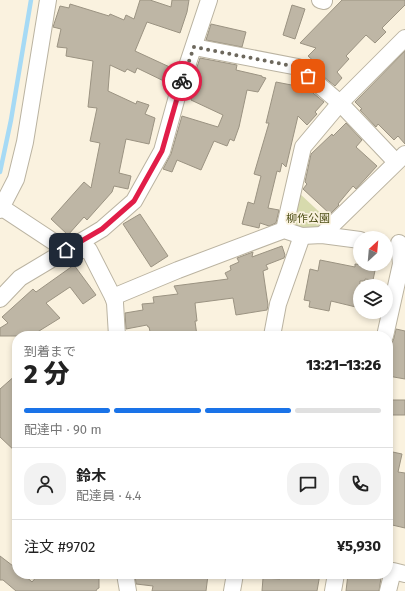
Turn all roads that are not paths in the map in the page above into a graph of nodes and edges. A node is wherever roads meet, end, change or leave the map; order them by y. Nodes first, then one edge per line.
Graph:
1 (48, 0) edge
2 (209, 0) edge
3 (320, 0) edge
4 (324, 0) edge
5 (405, 38) edge
6 (194, 47) junction
7 (340, 103) junction
8 (401, 158) edge
9 (1, 208) edge
10 (284, 230) junction
11 (322, 235) junction
12 (302, 236) junction
13 (353, 239) edge
14 (399, 241) edge
15 (66, 250) junction
16 (113, 297) junction
17 (0, 299) edge
18 (117, 331) edge
19 (273, 331) edge
20 (386, 331) edge
21 (393, 572) edge
22 (405, 574) edge
23 (126, 579) edge
24 (234, 579) edge
25 (335, 579) edge
26 (391, 579) edge
27 (128, 591) edge
28 (232, 591) edge
29 (333, 591) edge
30 (388, 591) edge

1 - 9 street
2 - 6 street
3 - 4 street
5 - 7 street
6 - 7 street
6 - 15 street
7 - 8 street
7 - 10 street
8 - 11 street
9 - 15 street
10 - 12 street
10 - 16 street
11 - 12 street
11 - 13 street
12 - 19 street
14 - 20 street
15 - 16 street
15 - 17 street
16 - 18 street
21 - 22 street
23 - 27 street
24 - 28 street
25 - 29 street
26 - 30 street

